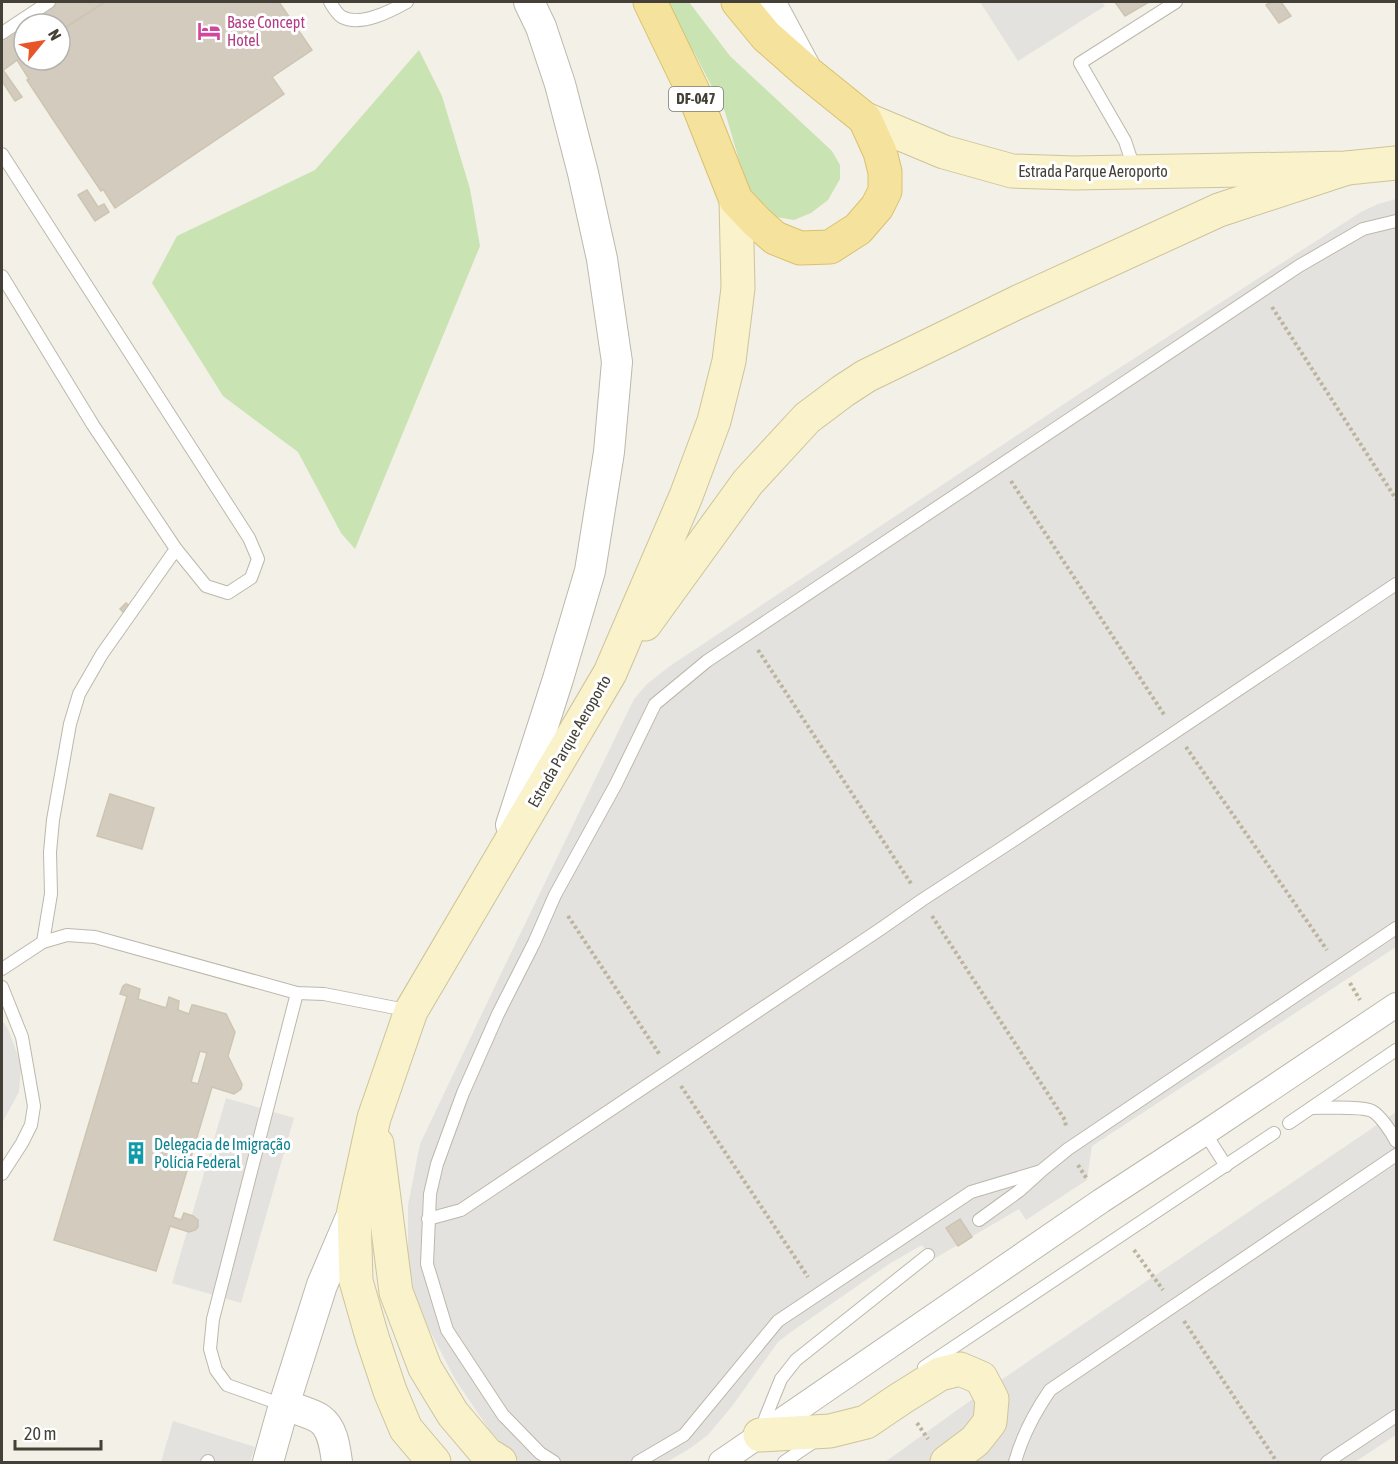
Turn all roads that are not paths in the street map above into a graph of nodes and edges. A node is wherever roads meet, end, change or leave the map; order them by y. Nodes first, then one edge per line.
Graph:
1 (49, 2) edge
2 (330, 2) edge
3 (406, 2) edge
4 (530, 2) edge
5 (650, 2) edge
6 (738, 2) edge
7 (770, 2) edge
8 (1176, 2) edge
9 (2, 33) edge
10 (808, 73) junction
11 (865, 119) junction
12 (2, 154) edge
13 (1396, 163) edge
14 (1347, 168) junction
15 (1135, 172) junction
16 (736, 200) junction
17 (1396, 220) edge
18 (2, 276) edge
19 (176, 549) junction
20 (1396, 584) edge
21 (610, 673) junction
22 (501, 860) junction
23 (1396, 928) edge
24 (43, 942) junction
25 (2, 969) edge
26 (2, 987) edge
27 (297, 993) junction
28 (1396, 1005) edge
29 (411, 1011) junction
30 (1396, 1050) edge
31 (1311, 1108) junction
32 (374, 1118) junction
33 (1288, 1123) dead end
34 (1205, 1133) junction
35 (1274, 1133) dead end
36 (1396, 1141) edge
37 (1396, 1155) edge
38 (1226, 1166) junction
39 (1041, 1170) junction
40 (2, 1174) edge
41 (354, 1210) junction
42 (429, 1219) junction
43 (979, 1220) dead end
44 (928, 1255) dead end
45 (916, 1372) dead end
46 (284, 1405) junction
47 (857, 1412) dead end
48 (1396, 1416) edge
49 (830, 1431) junction
50 (760, 1435) junction
51 (940, 1454) edge
52 (268, 1462) edge
53 (337, 1462) edge
54 (434, 1462) edge
55 (500, 1462) edge
56 (554, 1462) edge
57 (638, 1462) edge
58 (721, 1462) edge
59 (784, 1462) edge
60 (1016, 1462) edge
61 (1327, 1462) edge

1 - 9 lane
2 - 3 lane
4 - 22 street
5 - 16 main road, Estrada Parque Aeroporto / DF-047
6 - 10 main road, Estrada Parque Aeroporto
7 - 10 street
8 - 15 lane
10 - 11 main road, Estrada Parque Aeroporto
11 - 15 main road, Estrada Parque Aeroporto
11 - 16 main road
12 - 19 lane
13 - 14 main road, Estrada Parque Aeroporto
14 - 15 main road, Estrada Parque Aeroporto
14 - 21 main road
16 - 21 main road, Estrada Parque Aeroporto / DF-047
17 - 42 lane
18 - 19 lane
19 - 24 lane
20 - 42 lane
21 - 22 main road, Estrada Parque Aeroporto / DF-047
22 - 29 main road, Estrada Parque Aeroporto / DF-047
23 - 39 lane
24 - 25 lane
24 - 27 lane
26 - 40 lane
27 - 29 lane
27 - 46 lane
28 - 34 street
29 - 32 main road, Estrada Parque Aeroporto / DF-047
30 - 31 lane
31 - 33 lane
31 - 36 lane
32 - 41 main road, Estrada Parque Aeroporto / DF-047
32 - 55 main road
34 - 38 lane
34 - 50 street
35 - 38 lane
37 - 60 lane
38 - 45 lane
39 - 43 lane
39 - 57 lane
41 - 46 street
41 - 54 main road, Estrada Parque Aeroporto / DF-047
42 - 56 lane
44 - 50 lane
46 - 52 street
46 - 53 street
47 - 49 lane
48 - 61 lane
49 - 50 main road
49 - 51 main road
49 - 59 lane
50 - 58 street

